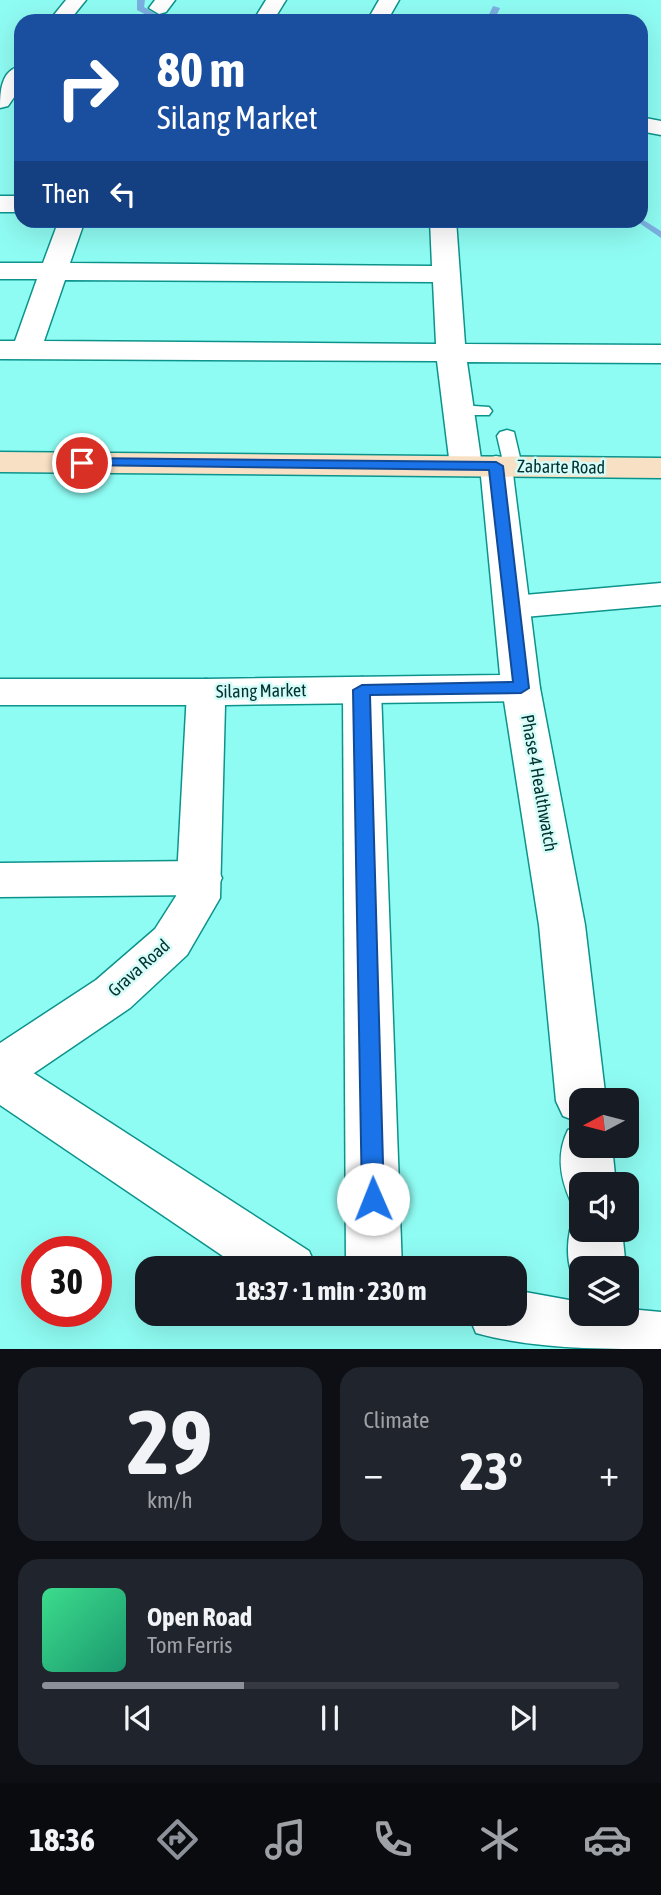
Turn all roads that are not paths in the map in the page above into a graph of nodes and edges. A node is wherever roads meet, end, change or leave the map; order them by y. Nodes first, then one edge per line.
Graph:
1 (76, 0) edge
2 (65, 14) edge
3 (69, 228) edge
4 (443, 228) edge
5 (0, 271) edge
6 (53, 272) junction
7 (445, 274) junction
8 (13, 350) edge
9 (451, 353) junction
10 (661, 354) edge
11 (495, 458) junction
12 (0, 462) edge
13 (661, 468) edge
14 (661, 594) edge
15 (513, 607) junction
16 (521, 688) junction
17 (362, 690) junction
18 (0, 692) edge
19 (206, 692) junction
20 (200, 878) junction
21 (0, 880) edge
22 (0, 1069) edge
23 (0, 1078) edge
24 (580, 1088) edge
25 (269, 1256) edge
26 (374, 1256) edge
27 (527, 1318) edge
28 (627, 1331) edge

1 - 2 street
3 - 6 street
4 - 7 street, Phase 4 Healthwatch
5 - 6 street
6 - 7 street
6 - 8 street
7 - 9 street, Phase 4 Healthwatch
8 - 9 street
9 - 10 street
9 - 11 street, Phase 4 Healthwatch
11 - 12 main road, Zabarte Road
11 - 13 main road, Zabarte Road
11 - 15 street, Phase 4 Healthwatch
14 - 15 street
15 - 16 street, Phase 4 Healthwatch
16 - 17 street, Silang Market
16 - 24 street, Phase 4 Healthwatch
17 - 19 street, Silang Market
17 - 26 street
18 - 19 street, Silang Market
19 - 20 street, Grava Road
20 - 21 street
20 - 22 street, Grava Road
23 - 25 street
27 - 28 street

